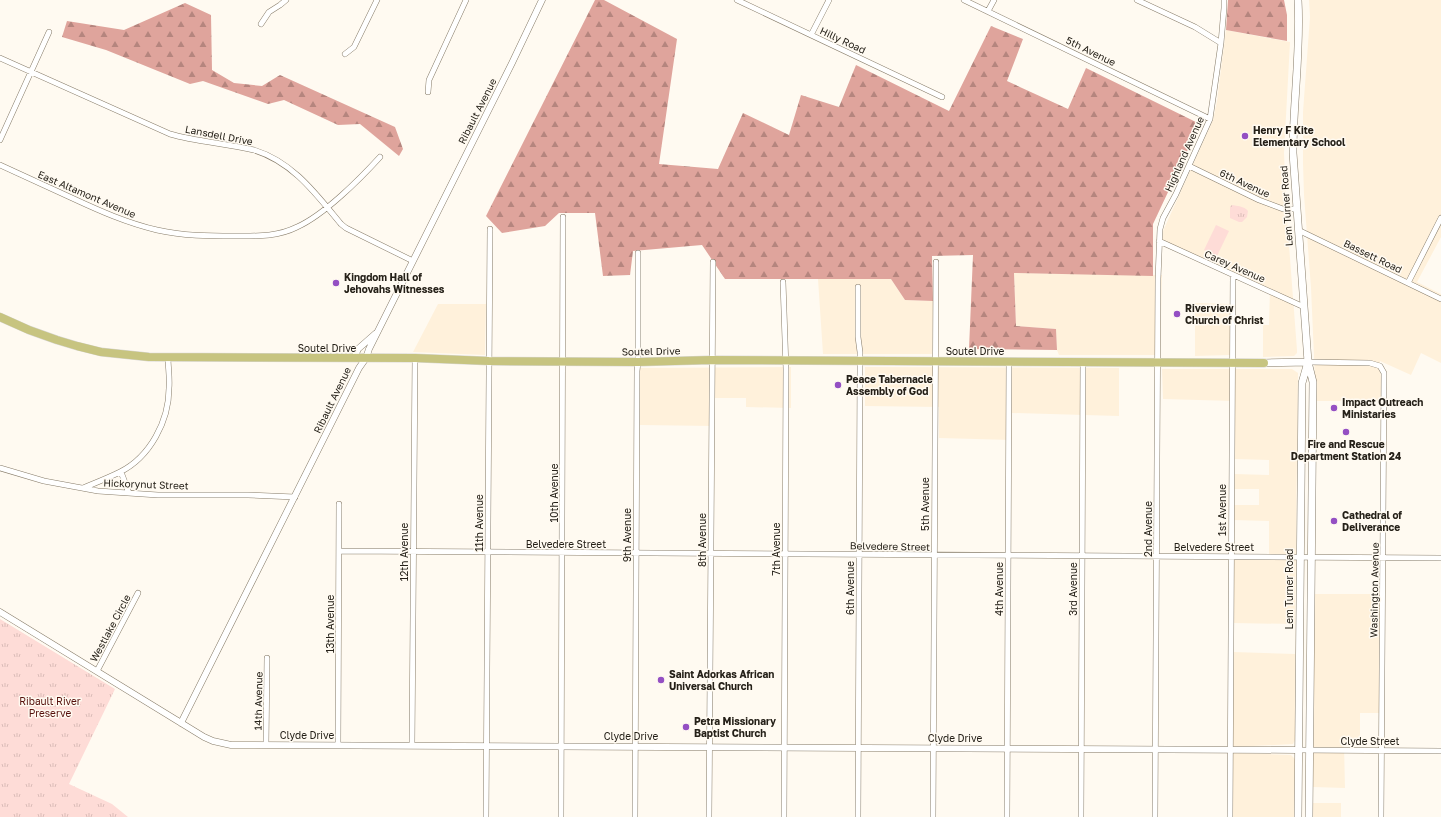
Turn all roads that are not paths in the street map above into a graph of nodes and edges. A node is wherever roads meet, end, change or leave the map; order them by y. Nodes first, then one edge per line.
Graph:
1 (286, 0) edge
2 (377, 0) edge
3 (466, 0) edge
4 (542, 0) edge
5 (737, 0) edge
6 (828, 0) edge
7 (964, 0) edge
8 (994, 0) edge
9 (1137, 0) edge
10 (1224, 0) edge
11 (1298, 0) edge
12 (988, 11) junction
13 (261, 24) dead end
14 (49, 32) dead end
15 (811, 35) junction
16 (1221, 44) junction
17 (345, 54) dead end
18 (0, 58) edge
19 (31, 72) junction
20 (428, 92) dead end
21 (942, 97) dead end
22 (1210, 119) junction
23 (0, 140) edge
24 (380, 157) dead end
25 (0, 165) edge
26 (1189, 166) junction
27 (327, 207) junction
28 (1296, 209) junction
29 (563, 217) dead end
30 (1441, 218) edge
31 (490, 229) dead end
32 (1298, 230) junction
33 (1159, 241) junction
34 (638, 253) dead end
35 (413, 260) junction
36 (713, 262) dead end
37 (936, 262) dead end
38 (1233, 275) junction
39 (783, 282) dead end
40 (1408, 283) junction
41 (858, 287) dead end
42 (1441, 298) edge
43 (1304, 307) junction
44 (0, 317) edge
45 (377, 332) junction
46 (168, 357) junction
47 (354, 358) junction
48 (366, 358) junction
49 (415, 358) junction
50 (711, 360) junction
51 (785, 360) junction
52 (489, 361) junction
53 (563, 361) junction
54 (860, 361) junction
55 (936, 361) junction
56 (1009, 361) junction
57 (638, 362) junction
58 (1083, 362) junction
59 (1158, 362) junction
60 (1232, 362) junction
61 (1308, 362) junction
62 (1264, 363) joint
63 (0, 468) edge
64 (121, 472) junction
65 (82, 488) junction
66 (129, 493) junction
67 (294, 496) junction
68 (339, 504) dead end
69 (339, 551) junction
70 (413, 552) junction
71 (488, 552) junction
72 (563, 553) junction
73 (636, 553) junction
74 (711, 554) junction
75 (785, 554) junction
76 (859, 554) junction
77 (934, 555) junction
78 (1008, 555) junction
79 (1082, 555) junction
80 (1157, 556) junction
81 (1231, 556) junction
82 (1299, 557) junction
83 (1311, 557) junction
84 (1383, 558) junction
85 (1441, 558) edge
86 (138, 593) dead end
87 (0, 612) edge
88 (267, 658) dead end
89 (97, 671) junction
90 (181, 723) junction
91 (266, 745) junction
92 (338, 745) junction
93 (412, 745) junction
94 (487, 745) junction
95 (562, 746) junction
96 (635, 746) junction
97 (709, 746) junction
98 (784, 747) junction
99 (858, 748) junction
100 (933, 748) junction
101 (1007, 748) junction
102 (1081, 749) junction
103 (1156, 749) junction
104 (1230, 750) junction
105 (1298, 750) junction
106 (1309, 750) junction
107 (1382, 750) junction
108 (1441, 751) edge
109 (486, 817) edge
110 (561, 817) edge
111 (635, 817) edge
112 (709, 817) edge
113 (784, 817) edge
114 (858, 817) edge
115 (933, 817) edge
116 (1007, 817) edge
117 (1081, 817) edge
118 (1155, 817) edge
119 (1230, 817) edge
120 (1298, 817) edge
121 (1309, 817) edge
122 (1381, 817) edge

1 - 13 street
2 - 17 street
3 - 20 street
4 - 35 street, Ribault Avenue
5 - 15 street, Hilly Road
6 - 15 street
7 - 12 street, 5th Avenue
8 - 12 street
9 - 16 street
10 - 16 street, Highland Avenue
11 - 28 main road, Lem Turner Road
12 - 22 street, 5th Avenue
14 - 19 street
15 - 21 street, Hilly Road
16 - 22 street, Highland Avenue
18 - 19 street, Lansdell Drive
19 - 23 street
19 - 27 street, Lansdell Drive
22 - 26 street, Highland Avenue
24 - 27 street, East Altamont Avenue
25 - 27 street, East Altamont Avenue
26 - 28 street, 6th Avenue
26 - 33 street, Highland Avenue
27 - 35 street, Lansdell Drive
28 - 32 main road, Lem Turner Road
29 - 53 street, 10th Avenue
30 - 40 street
31 - 52 street, 11th Avenue
32 - 40 street, Bassett Road
32 - 43 main road, Lem Turner Road
33 - 38 street, Carey Avenue
33 - 59 street, 2nd Avenue
34 - 57 street, 9th Avenue
35 - 45 street, Ribault Avenue
36 - 50 street, 8th Avenue
37 - 55 street, 5th Avenue
38 - 43 street, Carey Avenue
38 - 60 street, 1st Avenue
39 - 51 street, 7th Avenue
40 - 42 street, Bassett Road
41 - 54 street, 6th Avenue
43 - 61 main road, Lem Turner Road
44 - 46 main road, Soutel Drive
45 - 47 street
45 - 48 street, Ribault Avenue
46 - 47 main road, Soutel Drive
46 - 64 street
47 - 48 main road, Soutel Drive
48 - 49 main road, Soutel Drive
48 - 67 street, Ribault Avenue
49 - 52 main road, Soutel Drive
49 - 70 street, 12th Avenue
50 - 51 main road, Soutel Drive
50 - 57 main road, Soutel Drive
50 - 74 street, 8th Avenue
51 - 54 main road, Soutel Drive
51 - 75 street, 7th Avenue
52 - 53 main road, Soutel Drive
52 - 71 street, 11th Avenue
53 - 57 main road, Soutel Drive
53 - 72 street, 10th Avenue
54 - 55 main road, Soutel Drive
54 - 76 street, 6th Avenue
55 - 56 main road, Soutel Drive
55 - 77 street, 5th Avenue
56 - 58 main road, Soutel Drive
56 - 78 street, 4th Avenue
57 - 73 street, 9th Avenue
58 - 59 main road, Soutel Drive
58 - 79 street, 3rd Avenue
59 - 60 main road, Soutel Drive
59 - 80 street, 2nd Avenue
60 - 62 main road, Soutel Drive
60 - 81 street, 1st Avenue
61 - 62 main road, Soutel Drive
61 - 82 main road, Lem Turner Road
61 - 83 main road, Lem Turner Road
61 - 84 street, Washington Avenue
63 - 65 street, Hickorynut Street
64 - 65 street
64 - 66 street
65 - 66 street, Hickorynut Street
66 - 67 street, Hickorynut Street
67 - 90 street, Ribault Avenue
68 - 69 street, 13th Avenue
69 - 70 street, Belvedere Street
69 - 92 street, 13th Avenue
70 - 71 street, Belvedere Street
70 - 93 street, 12th Avenue
71 - 72 street, Belvedere Street
71 - 94 street, 11th Avenue
72 - 73 street, Belvedere Street
72 - 95 street, 10th Avenue
73 - 74 street, Belvedere Street
73 - 96 street, 9th Avenue
74 - 75 street, Belvedere Street
74 - 97 street, 8th Avenue
75 - 76 street, Belvedere Street
75 - 98 street, 7th Avenue
76 - 77 street, Belvedere Street
76 - 99 street, 6th Avenue
77 - 78 street, Belvedere Street
77 - 100 street, 5th Avenue
78 - 79 street, Belvedere Street
78 - 101 street, 4th Avenue
79 - 80 street, Belvedere Street
79 - 102 street, 3rd Avenue
80 - 81 street, Belvedere Street
80 - 103 street, 2nd Avenue
81 - 82 street, Belvedere Street
81 - 104 street, 1st Avenue
82 - 83 street, Belvedere Street
82 - 105 main road, Lem Turner Road
83 - 84 street, Belvedere Street
83 - 106 main road, Lem Turner Road
84 - 85 street, Belvedere Street
84 - 107 street, Washington Avenue
86 - 89 street, Westlake Circle
87 - 89 street, Clyde Drive
88 - 91 street, 14th Avenue
89 - 90 street, Clyde Drive
90 - 91 street, Clyde Drive
91 - 92 street, Clyde Drive
92 - 93 street, Clyde Drive
93 - 94 street, Clyde Drive
94 - 95 street, Clyde Drive
94 - 109 street, 11th Avenue
95 - 96 street, Clyde Drive
95 - 110 street, 10th Avenue
96 - 97 street, Clyde Drive
96 - 111 street, 9th Avenue
97 - 98 street, Clyde Drive
97 - 112 street, 8th Avenue
98 - 99 street, Clyde Drive
98 - 113 street, 7th Avenue
99 - 100 street, Clyde Drive
99 - 114 street, 6th Avenue
100 - 101 street, Clyde Drive
100 - 115 street, 5th Avenue
101 - 102 street, Clyde Drive
101 - 116 street, 4th Avenue
102 - 103 street, Clyde Drive
102 - 117 street, 3rd Avenue
103 - 104 street, Clyde Drive
103 - 118 street, 2nd Avenue
104 - 105 street, Clyde Drive
104 - 119 street, 1st Avenue
105 - 106 street, Clyde Street
105 - 120 main road, Lem Turner Road
106 - 107 street, Clyde Street
106 - 121 main road, Lem Turner Road
107 - 108 street, Clyde Street
107 - 122 street, Washington Avenue

